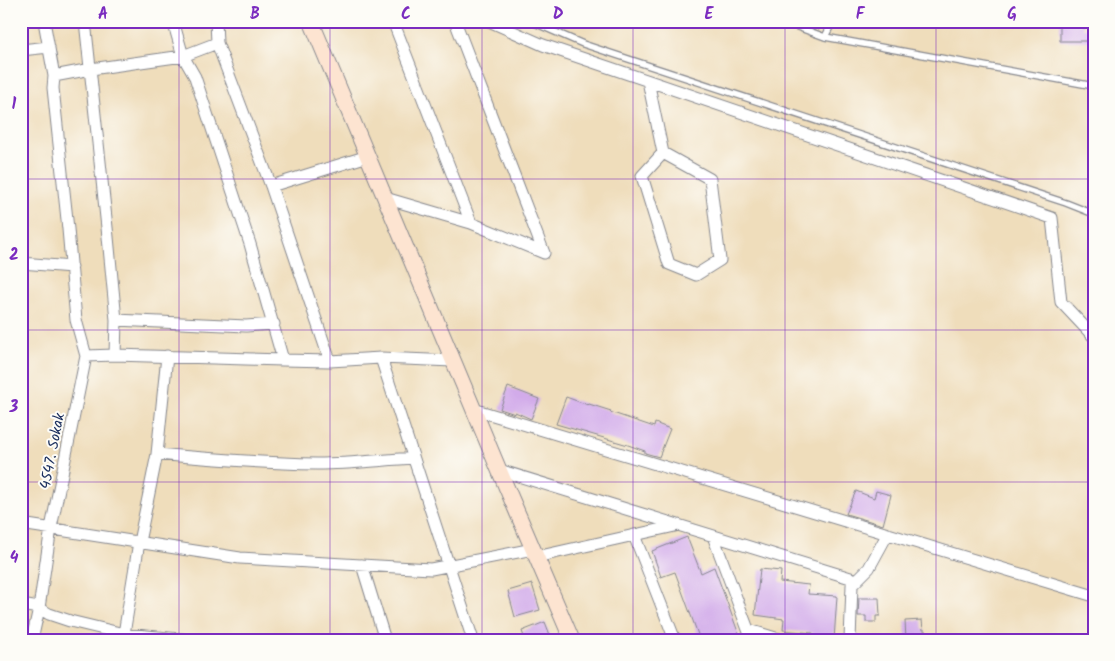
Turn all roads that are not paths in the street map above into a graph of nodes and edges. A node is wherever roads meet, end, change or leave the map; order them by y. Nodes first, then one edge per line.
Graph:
1 (44, 21) edge
2 (85, 21) edge
3 (173, 21) edge
4 (216, 21) edge
5 (311, 21) edge
6 (394, 21) edge
7 (455, 21) edge
8 (488, 21) edge
9 (530, 21) edge
10 (781, 21) edge
11 (833, 21) edge
12 (825, 37) junction
13 (217, 42) junction
14 (49, 47) junction
15 (21, 50) edge
16 (183, 56) junction
17 (91, 69) junction
18 (54, 76) junction
19 (648, 81) junction
20 (1094, 86) edge
21 (663, 153) junction
22 (368, 156) junction
23 (271, 186) junction
24 (385, 198) junction
25 (1094, 214) edge
26 (471, 223) junction
27 (21, 263) edge
28 (72, 267) junction
29 (116, 320) junction
30 (274, 324) junction
31 (1094, 337) edge
32 (115, 355) junction
33 (86, 356) junction
34 (167, 356) junction
35 (381, 358) junction
36 (283, 360) junction
37 (330, 361) junction
38 (453, 361) junction
39 (473, 409) junction
40 (157, 454) junction
41 (413, 458) junction
42 (499, 470) junction
43 (21, 524) edge
44 (677, 525) junction
45 (51, 528) junction
46 (634, 535) junction
47 (887, 535) junction
48 (712, 536) junction
49 (139, 542) junction
50 (534, 553) junction
51 (362, 565) junction
52 (449, 565) junction
53 (856, 580) junction
54 (1094, 596) edge
55 (21, 605) edge
56 (39, 608) junction
57 (750, 635) edge
58 (124, 637) edge
59 (32, 640) edge
60 (191, 640) edge
61 (385, 640) edge
62 (474, 640) edge
63 (572, 640) edge
64 (675, 640) edge
65 (782, 640) edge
66 (850, 640) edge

1 - 14 street
2 - 17 street
3 - 16 street
4 - 13 street
5 - 22 main road
6 - 26 street
7 - 26 street
8 - 19 street
9 - 25 lane
10 - 12 lane
11 - 12 lane
12 - 20 lane
13 - 16 street
13 - 23 street
14 - 15 street
14 - 18 street
16 - 17 street
16 - 30 street
17 - 18 street
17 - 29 street
18 - 28 street
19 - 21 street
19 - 31 street
21 - 21 street
22 - 23 street
22 - 24 main road
23 - 37 street
24 - 26 street
24 - 38 main road
27 - 28 street
28 - 33 street
29 - 30 street
29 - 32 street
30 - 36 street
32 - 33 street
32 - 34 street
33 - 45 street, 4547. Sokak
34 - 36 street
34 - 40 street
35 - 37 street
35 - 38 street
35 - 41 street
36 - 37 street
38 - 39 main road
39 - 42 main road
39 - 47 street
40 - 41 street
40 - 49 street
41 - 52 street
42 - 44 street
42 - 50 main road
43 - 45 street
44 - 46 street
44 - 48 street
45 - 49 street
45 - 56 street, 4547. Sokak
46 - 50 street
46 - 64 street
47 - 53 street
47 - 54 street
48 - 53 street
48 - 57 street
49 - 51 street
49 - 58 street
50 - 52 street
50 - 63 main road
51 - 52 street
51 - 61 street
52 - 62 street
53 - 66 street
55 - 56 street
56 - 58 street
56 - 59 street, 4547. Sokak
57 - 65 street
58 - 60 street

